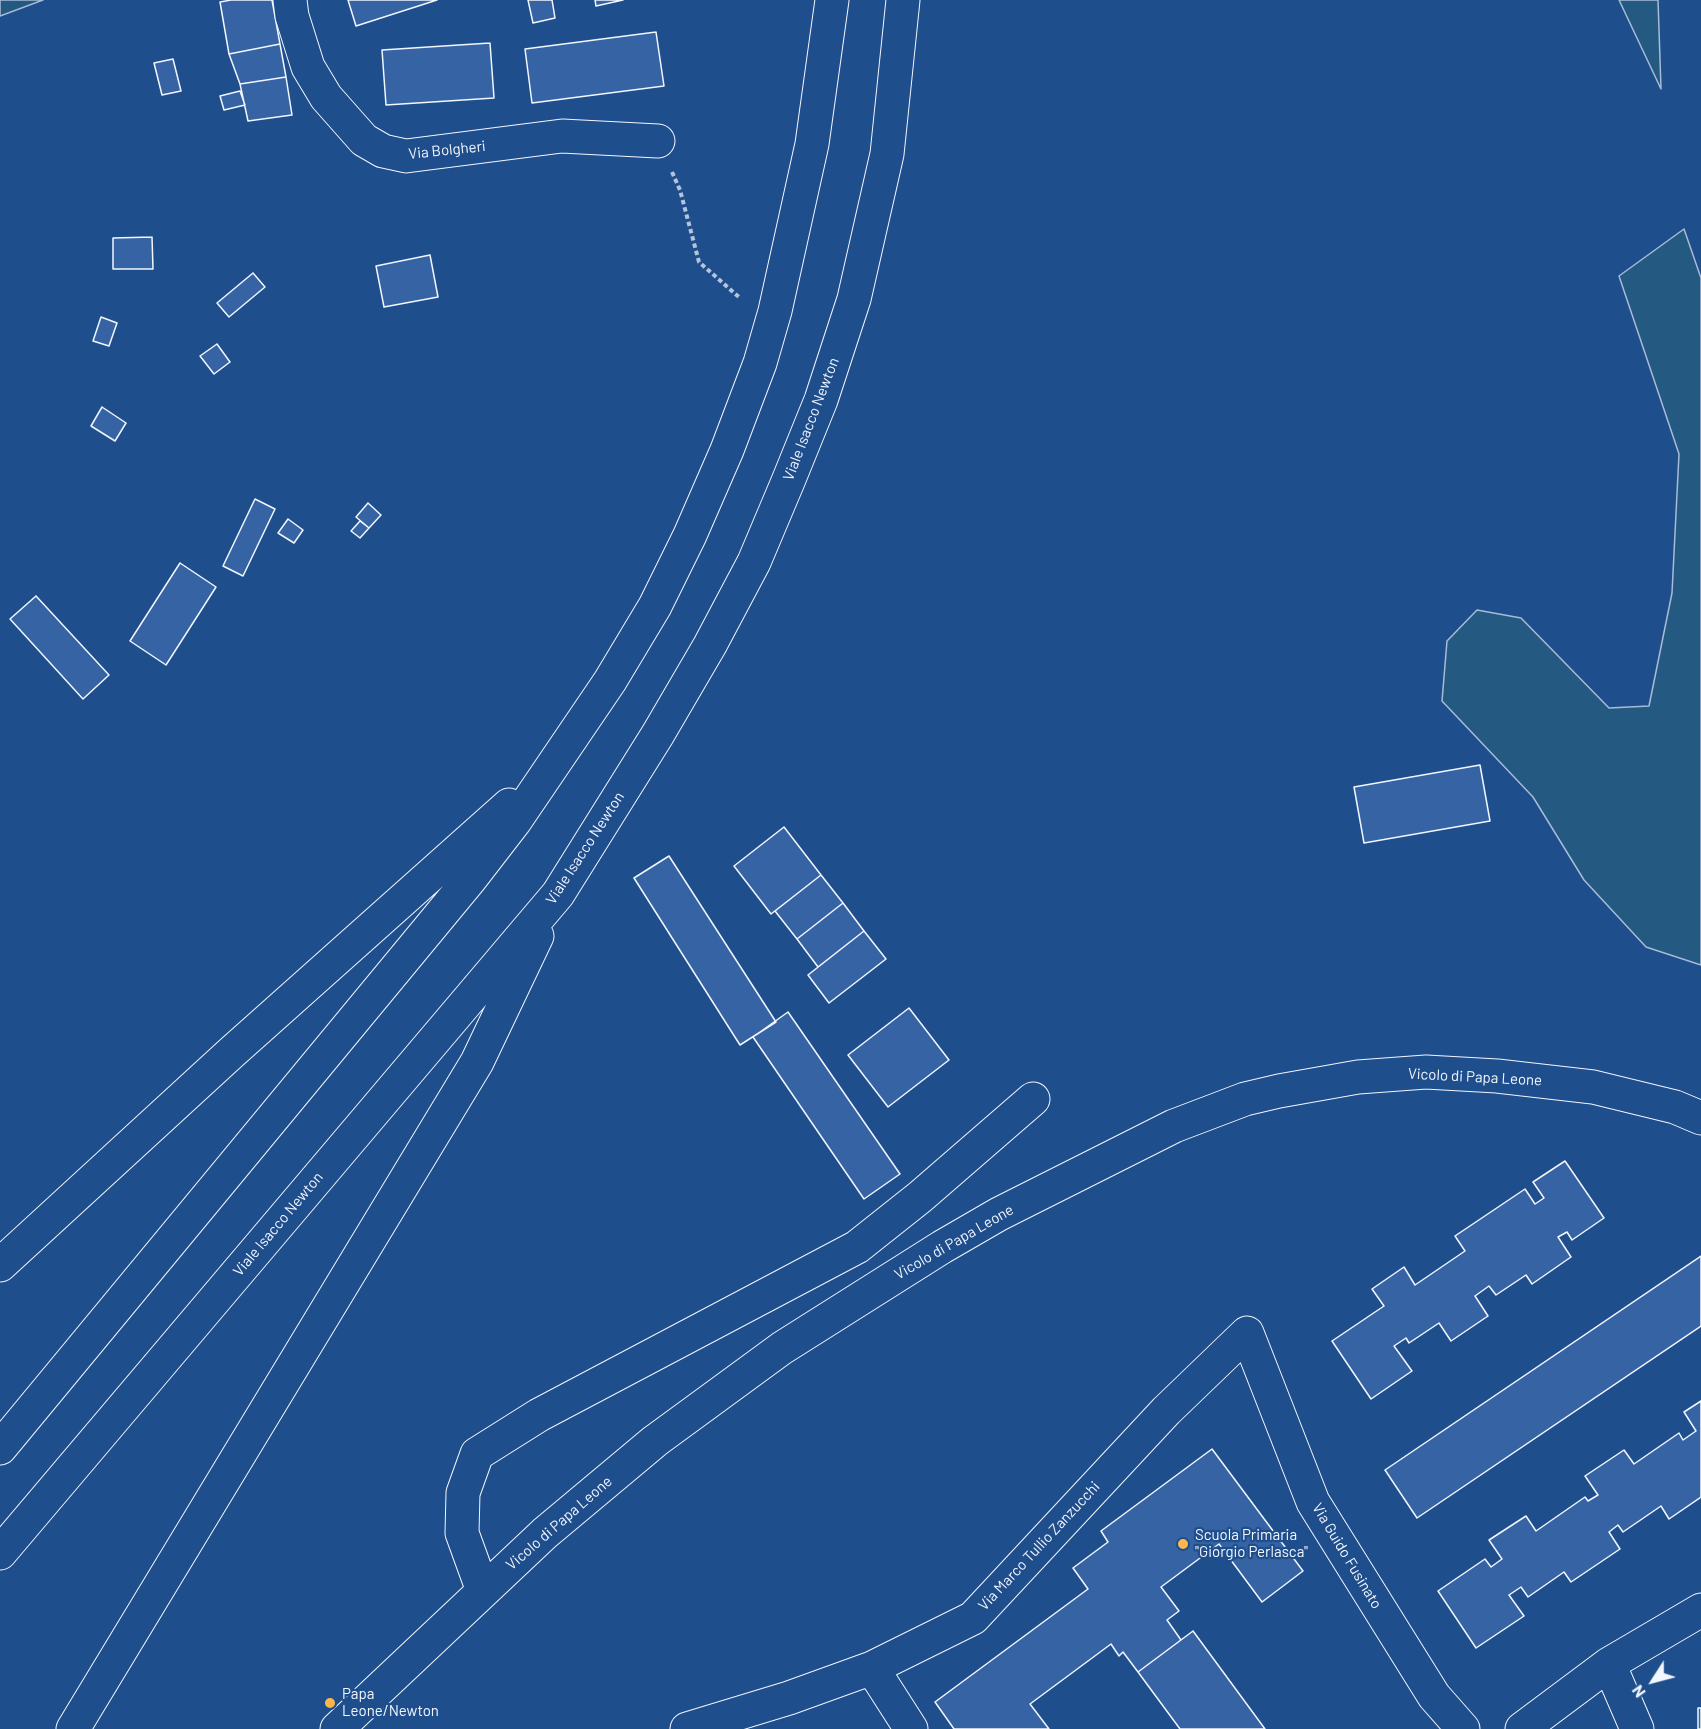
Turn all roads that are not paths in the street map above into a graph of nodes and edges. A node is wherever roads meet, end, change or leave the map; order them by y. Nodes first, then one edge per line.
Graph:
1 (290, 0) edge
2 (832, 0) edge
3 (903, 0) edge
4 (658, 141) road end
5 (552, 766) junction
6 (558, 894) junction
7 (1033, 1099) dead end
8 (1701, 1118) edge
9 (0, 1265) edge
10 (1247, 1333) joint
11 (0, 1448) edge
12 (0, 1553) edge
13 (483, 1591) junction
14 (1701, 1610) edge
15 (1609, 1664) junction
16 (872, 1668) junction
17 (74, 1729) edge
18 (337, 1729) edge
19 (687, 1729) edge
20 (911, 1729) edge
21 (1463, 1729) edge
22 (1522, 1729) edge
23 (1637, 1729) edge

1 - 4 main road, Via Bolgheri
2 - 5 main road
3 - 6 main road, Viale Isacco Newton
5 - 9 main road
5 - 11 main road
6 - 12 main road, Viale Isacco Newton
6 - 17 main road
7 - 13 main road
8 - 13 main road, Vicolo di Papa Leone
10 - 16 main road, Via Marco Tullio Zanzucchi
10 - 21 main road, Via Guido Fusinato
13 - 18 main road, Vicolo di Papa Leone
14 - 15 main road
15 - 22 main road
15 - 23 main road
16 - 19 main road, Via Marco Tullio Zanzucchi
16 - 20 main road

